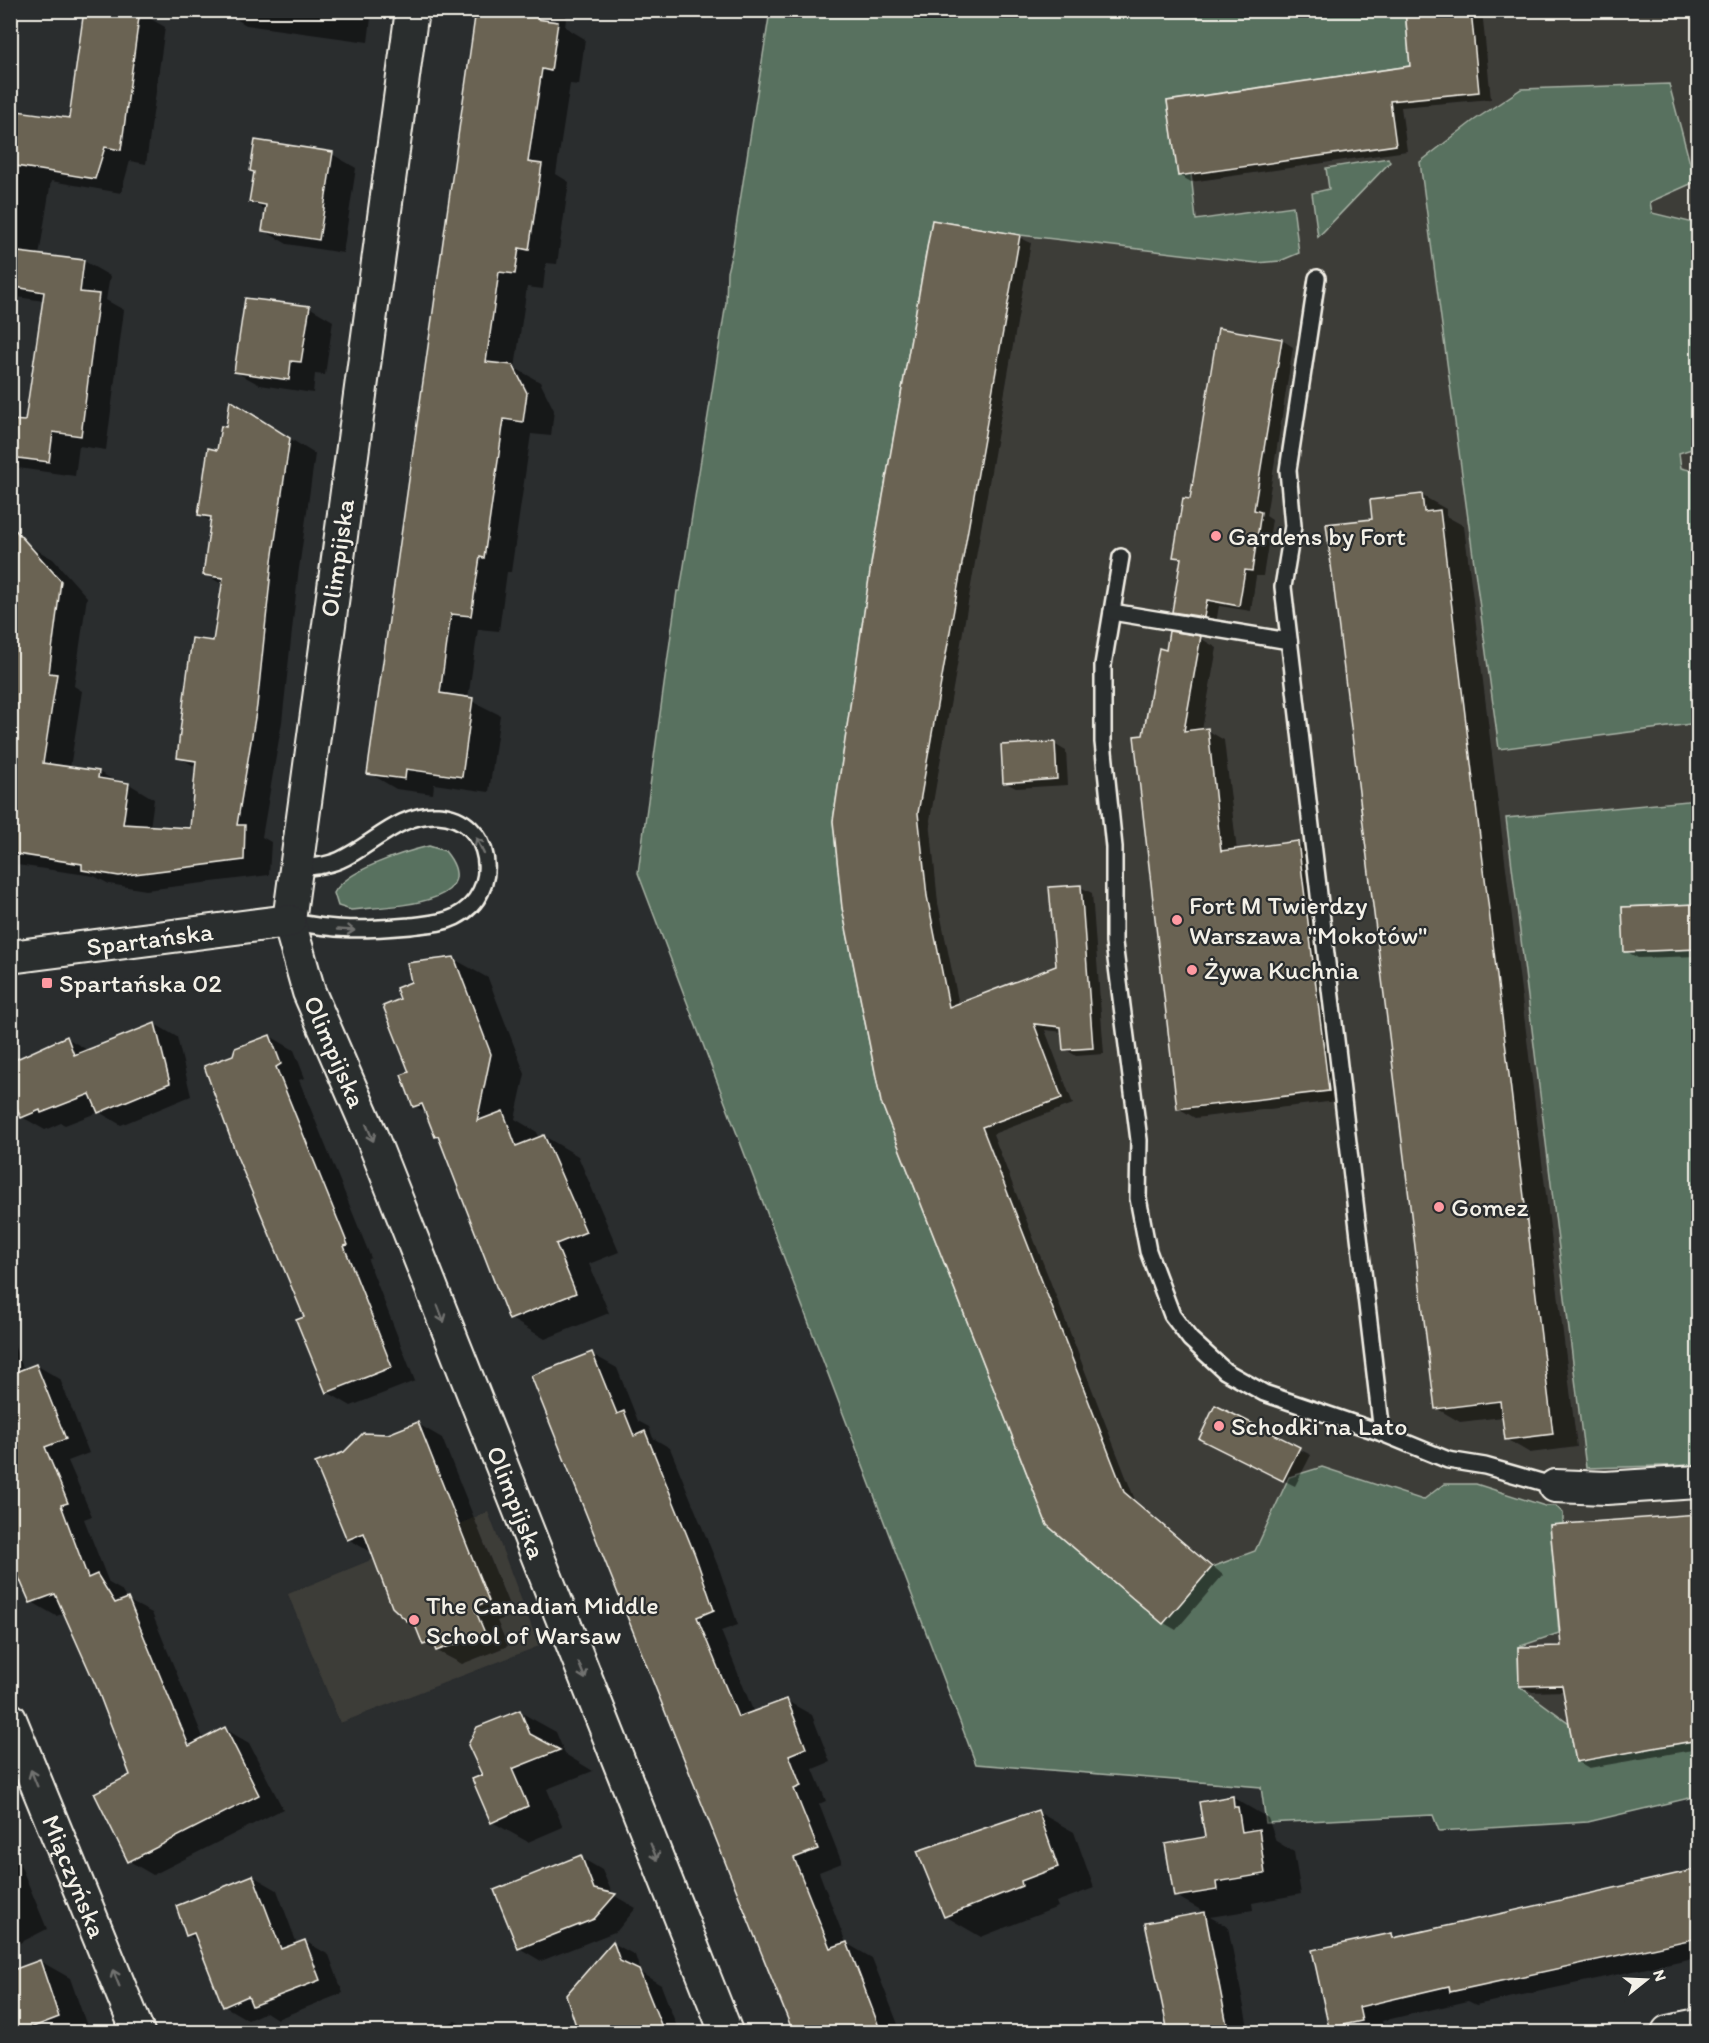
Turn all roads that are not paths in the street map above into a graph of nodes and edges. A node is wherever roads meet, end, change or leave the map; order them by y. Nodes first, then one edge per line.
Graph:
1 (412, 10) edge
2 (1317, 278) dead end
3 (1121, 557) dead end
4 (1113, 612) junction
5 (1289, 641) junction
6 (296, 868) junction
7 (289, 921) junction
8 (10, 957) edge
9 (1382, 1433) junction
10 (1698, 1482) edge
11 (1555, 1486) joint
12 (10, 1719) edge
13 (1698, 2026) edge
14 (138, 2032) edge
15 (726, 2032) edge
16 (1668, 2032) edge

1 - 6 street, Olimpijska
2 - 5 lane
3 - 4 lane
4 - 5 lane
4 - 9 lane
5 - 9 lane
6 - 7 street, Olimpijska
7 -> 6 lane
7 - 8 street, Spartańska
7 -> 15 street, Olimpijska
9 - 11 lane
10 - 11 street
14 -> 12 street, Miączyńska
13 - 16 street

